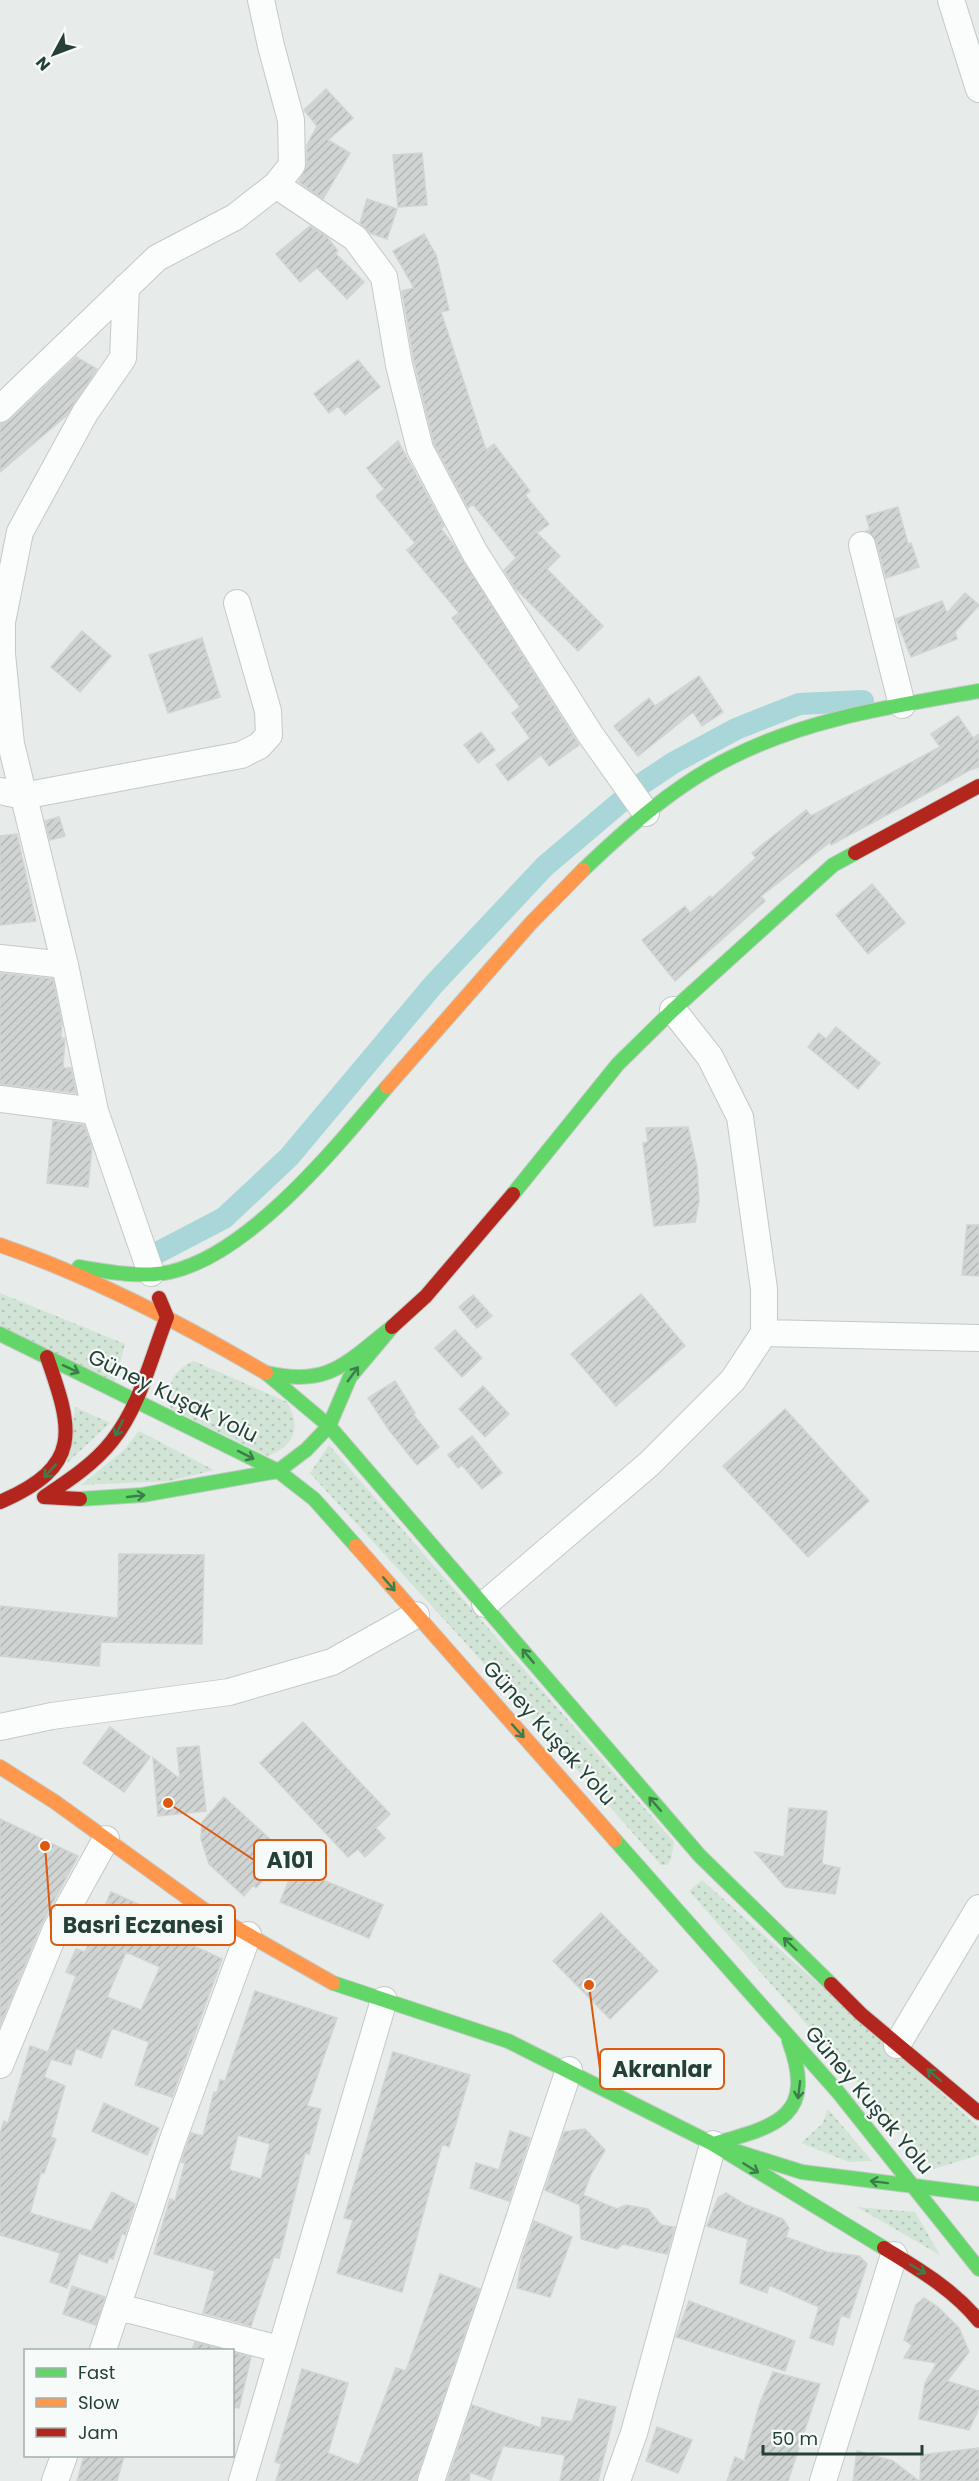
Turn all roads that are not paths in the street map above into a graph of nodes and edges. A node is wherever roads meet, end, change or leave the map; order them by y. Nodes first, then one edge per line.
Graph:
1 (261, 0) edge
2 (951, 0) edge
3 (979, 89) edge
4 (276, 186) junction
5 (126, 287) junction
6 (0, 409) edge
7 (862, 545) dead end
8 (237, 603) dead end
9 (1, 654) edge
10 (979, 691) edge
11 (902, 705) junction
12 (979, 786) edge
13 (12, 793) edge
14 (644, 809) junction
15 (0, 958) edge
16 (65, 965) junction
17 (673, 1010) junction
18 (0, 1099) edge
19 (95, 1111) junction
20 (0, 1245) edge
21 (52, 1263) junction
22 (151, 1273) junction
23 (167, 1317) junction
24 (392, 1327) junction
25 (764, 1333) junction
26 (0, 1334) edge
27 (979, 1338) edge
28 (47, 1357) junction
29 (267, 1373) junction
30 (134, 1399) junction
31 (328, 1426) junction
32 (278, 1471) junction
33 (44, 1497) junction
34 (0, 1503) edge
35 (485, 1604) junction
36 (416, 1615) junction
37 (0, 1727) edge
38 (0, 1767) edge
39 (106, 1839) junction
40 (977, 1917) edge
41 (248, 1935) junction
42 (384, 2000) junction
43 (787, 2034) junction
44 (897, 2045) junction
45 (0, 2065) edge
46 (569, 2070) junction
47 (979, 2113) edge
48 (713, 2144) junction
49 (913, 2186) junction
50 (979, 2194) edge
51 (894, 2255) junction
52 (979, 2269) edge
53 (119, 2307) junction
54 (979, 2321) edge
55 (103, 2349) edge
56 (279, 2349) junction
57 (64, 2457) edge
58 (55, 2481) edge
59 (242, 2481) edge
60 (431, 2481) edge
61 (617, 2481) edge
62 (823, 2481) edge

1 - 4 street
2 - 3 street
4 - 5 street
4 - 14 street
5 - 6 street
5 - 9 street
7 - 11 street
8 - 13 street
9 - 13 street
10 - 11 main road
11 - 14 main road
12 - 17 main road
13 - 16 street
14 - 22 main road
15 - 16 street
16 - 19 street
17 - 24 main road
17 - 25 street
18 - 19 street
19 - 22 street
20 - 21 main road, Güney Kuşak Yolu
21 - 22 main road
21 - 23 main road, Güney Kuşak Yolu
22 - 23 main road
23 - 29 main road, Güney Kuşak Yolu
23 - 30 main road
24 - 29 main road
31 -> 24 main road
25 - 27 street
25 - 35 street
26 - 28 main road, Güney Kuşak Yolu
28 -> 30 main road, Güney Kuşak Yolu
28 -> 34 main road
29 - 31 main road, Güney Kuşak Yolu
30 -> 32 main road, Güney Kuşak Yolu
30 -> 33 main road
31 - 32 main road
31 - 35 main road, Güney Kuşak Yolu
33 -> 32 main road
32 -> 36 main road, Güney Kuşak Yolu
33 - 34 main road
44 -> 35 main road, Güney Kuşak Yolu
36 - 37 street
36 -> 43 main road, Güney Kuşak Yolu
38 - 39 main road
39 - 41 main road
39 - 45 street
40 - 44 street
41 - 42 main road
41 - 53 street
42 - 46 main road
42 - 56 street
43 -> 48 main road
43 - 49 main road, Güney Kuşak Yolu
47 -> 44 main road, Güney Kuşak Yolu
46 - 48 main road
46 - 60 street
49 -> 48 main road
48 -> 51 main road
48 - 61 street
49 - 50 main road
49 - 52 main road, Güney Kuşak Yolu
51 -> 54 main road
51 - 62 street
53 - 55 street
53 - 56 street
56 - 59 street
57 - 58 street

